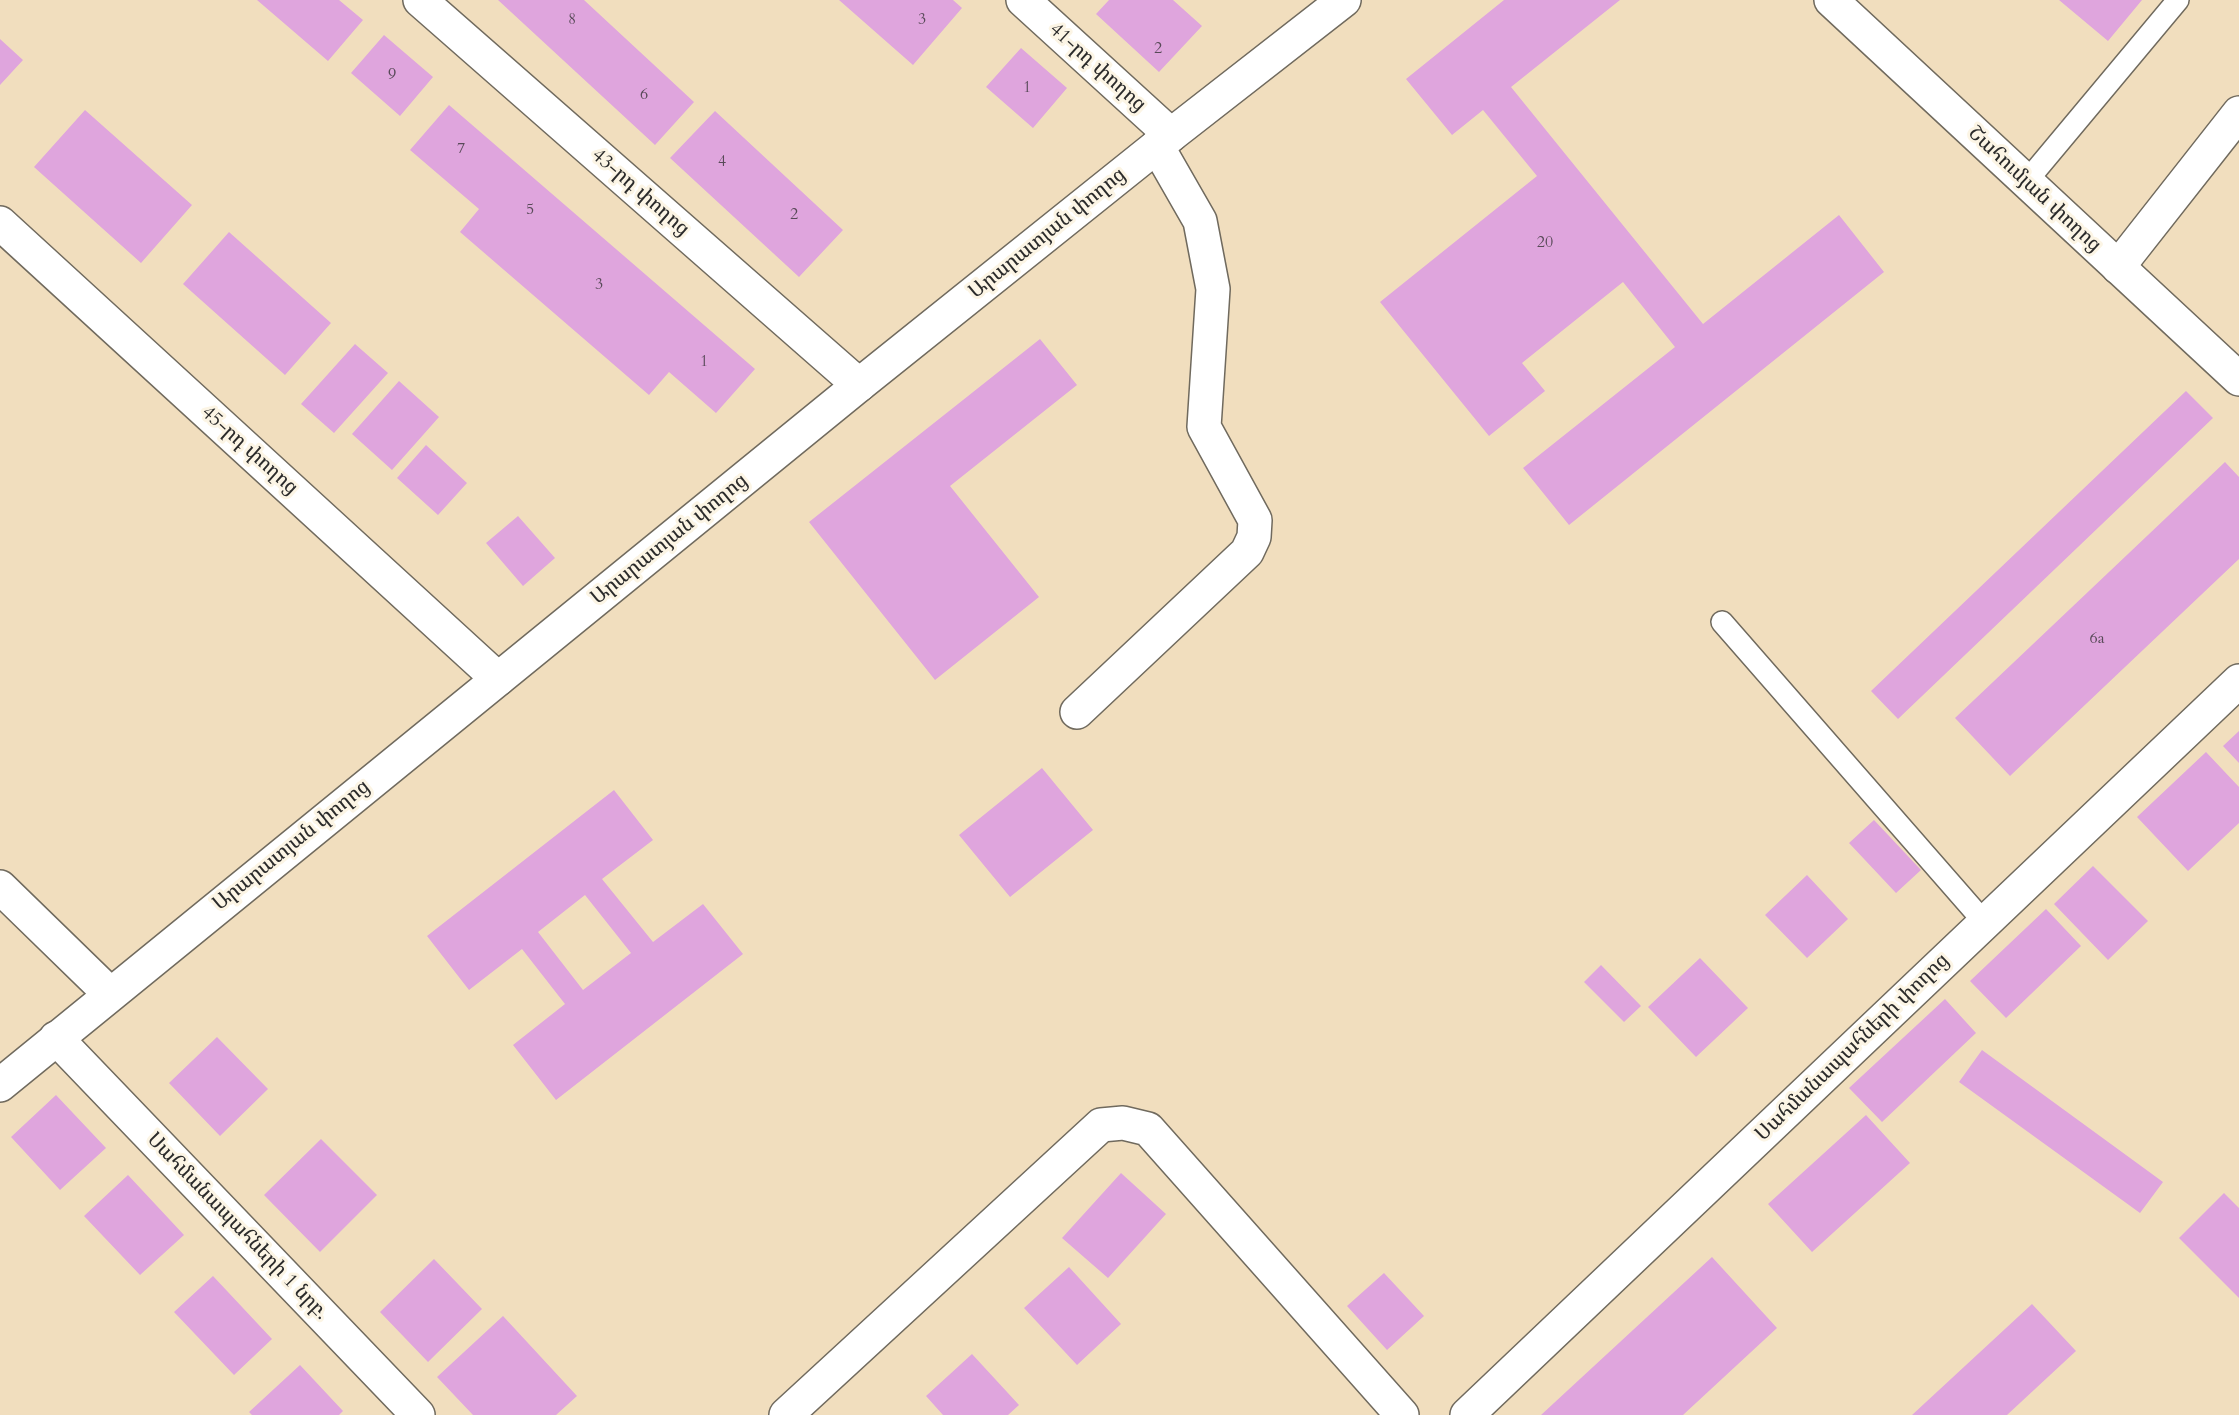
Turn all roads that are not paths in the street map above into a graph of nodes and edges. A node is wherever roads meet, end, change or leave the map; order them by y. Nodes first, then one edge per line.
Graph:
1 (420, 0) edge
2 (1023, 0) edge
3 (1344, 0) edge
4 (1831, 0) edge
5 (2178, 0) edge
6 (2239, 113) edge
7 (1164, 141) junction
8 (2026, 182) junction
9 (0, 223) edge
10 (2118, 267) junction
11 (2239, 379) edge
12 (859, 385) junction
13 (1722, 622) dead end
14 (498, 679) junction
15 (2239, 681) edge
16 (1077, 712) dead end
17 (0, 886) edge
18 (1985, 923) junction
19 (110, 994) junction
20 (56, 1038) junction
21 (0, 1084) edge
22 (418, 1415) edge
23 (786, 1415) edge
24 (1402, 1415) edge
25 (1467, 1415) edge

1 - 12 street, 43-րդ փողոց
2 - 7 street, 41-րդ փողոց
3 - 7 street, Արարատյան փողոց
4 - 8 street, Շահումյան փողոց
5 - 8 lane
6 - 10 street
7 - 12 street, Արարատյան փողոց
7 - 16 street, 41-րդ փողոց
8 - 10 street, Շահումյան փողոց
9 - 14 street, 45-րդ փողոց
10 - 11 street, Շահումյան փողոց
12 - 14 street, Արարատյան փողոց
13 - 18 lane
14 - 19 street, Արարատյան փողոց
15 - 18 street, Սահմանապահների փողոց
17 - 19 street
18 - 25 street, Սահմանապահների փողոց
19 - 20 street, Արարատյան փողոց
20 - 21 street, Արարատյան փողոց
20 - 22 street, Սահմանապահների 1 նրբ.
23 - 24 street

